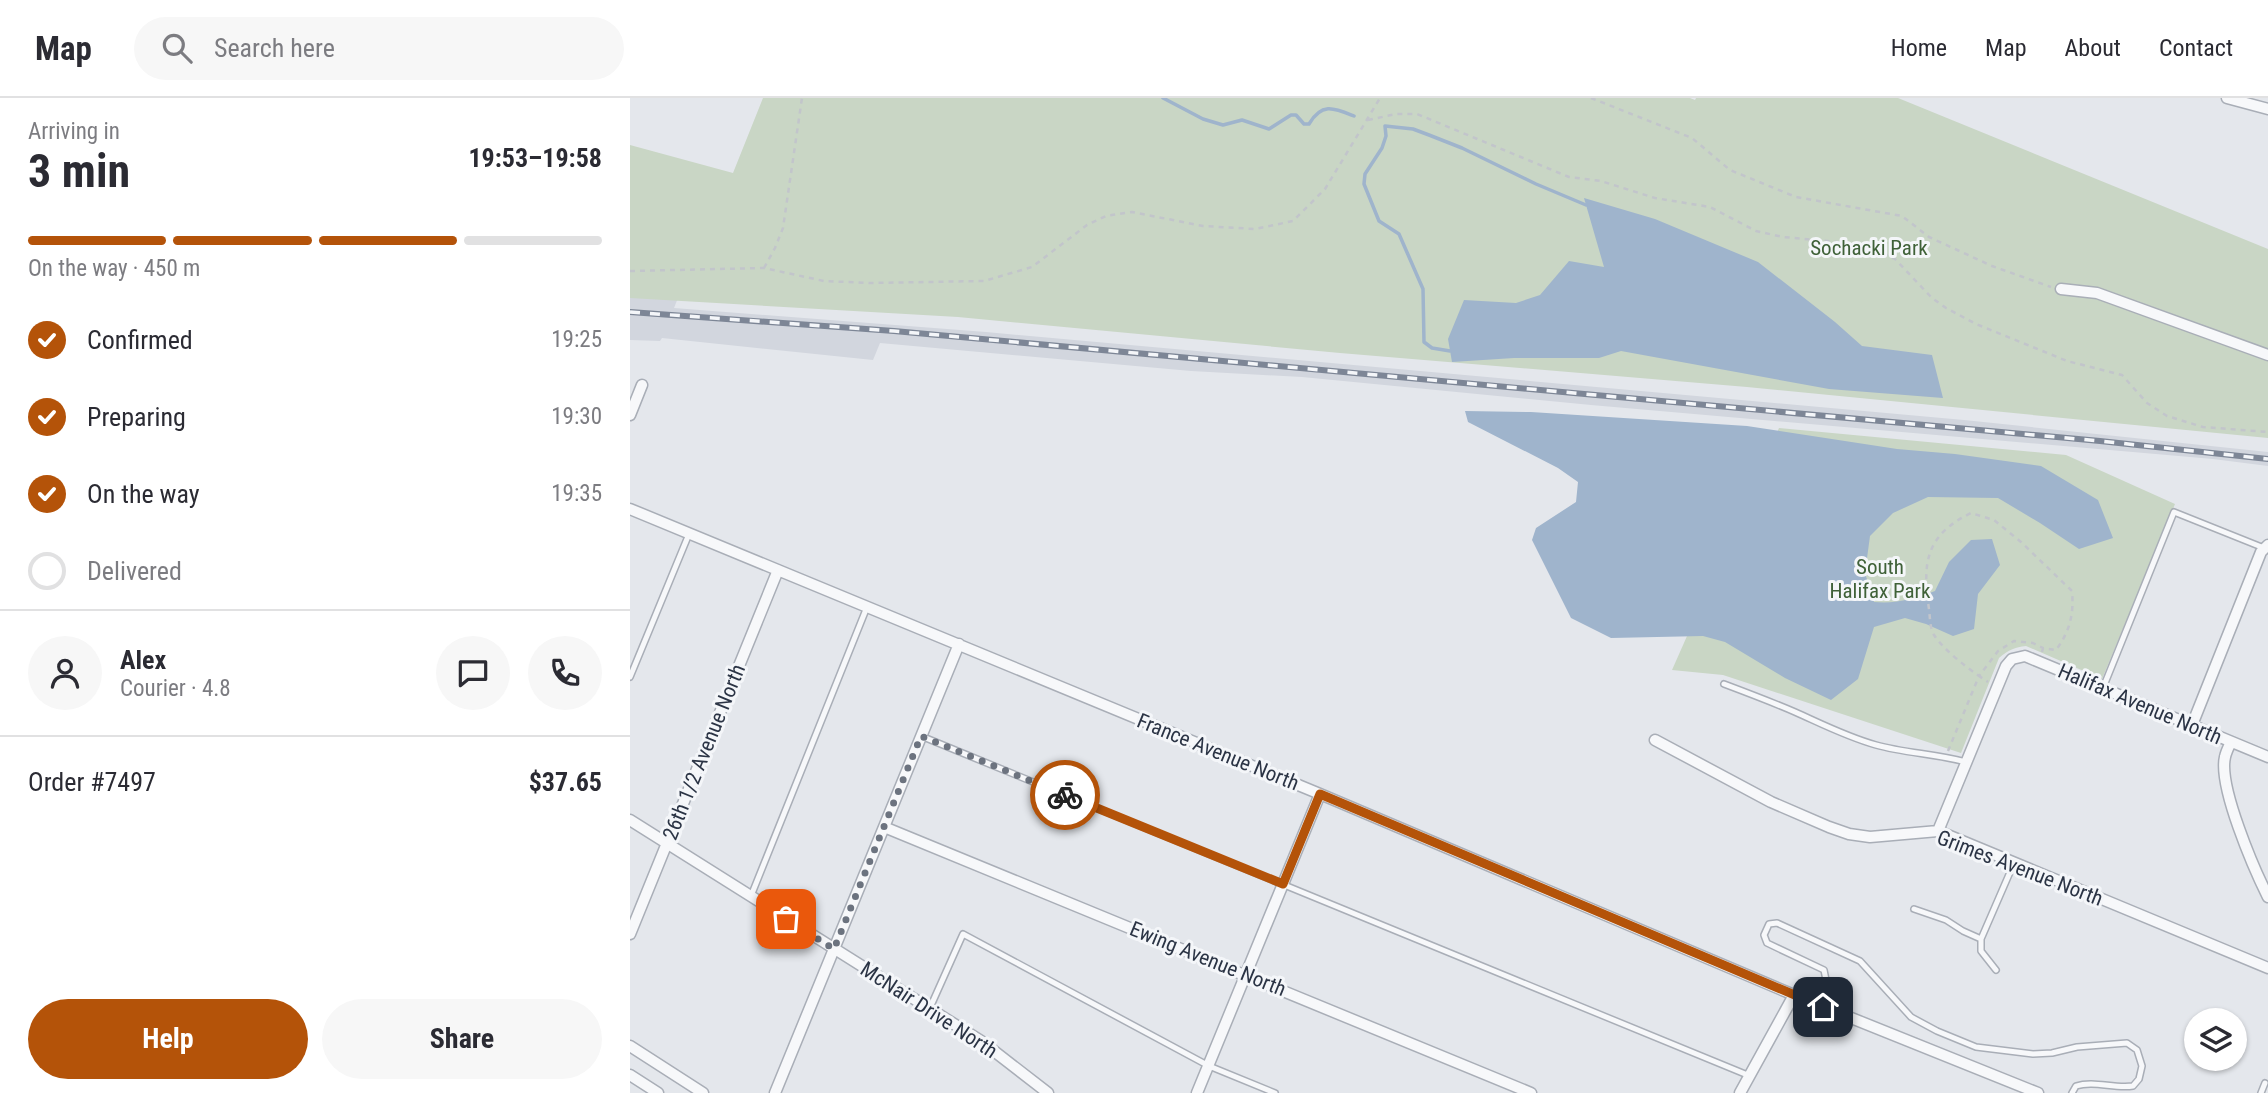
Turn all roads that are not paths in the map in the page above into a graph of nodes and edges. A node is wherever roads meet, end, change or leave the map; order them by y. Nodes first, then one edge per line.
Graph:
1 (2227, 98) edge
2 (2268, 108) edge
3 (2061, 289) road end
4 (2268, 355) edge
5 (642, 385) dead end
6 (630, 415) edge
7 (630, 509) edge
8 (689, 534) junction
9 (2266, 547) edge
10 (778, 570) junction
11 (867, 607) junction
12 (959, 644) junction
13 (630, 677) edge
14 (1724, 684) dead end
15 (2103, 688) junction
16 (2192, 725) junction
17 (921, 736) junction
18 (1655, 740) dead end
19 (2231, 742) junction
20 (2268, 757) edge
21 (1966, 762) junction
22 (1320, 794) junction
23 (630, 820) edge
24 (884, 827) junction
25 (1938, 831) junction
26 (667, 843) junction
27 (2014, 863) junction
28 (1283, 884) junction
29 (751, 897) junction
30 (2268, 897) edge
31 (1914, 909) dead end
32 (630, 934) edge
33 (1981, 939) junction
34 (834, 949) junction
35 (2268, 968) edge
36 (1996, 970) dead end
37 (1246, 975) junction
38 (1794, 995) junction
39 (1823, 1007) junction
40 (929, 1010) junction
41 (630, 1046) edge
42 (1209, 1066) junction
43 (630, 1075) edge
44 (1750, 1076) junction
45 (2266, 1083) dead end
46 (658, 1093) edge
47 (703, 1093) edge
48 (775, 1093) edge
49 (1048, 1093) edge
50 (1197, 1093) edge
51 (1275, 1093) edge
52 (1531, 1093) edge
53 (1740, 1093) edge
54 (2038, 1093) edge
55 (2072, 1093) edge
56 (2261, 1093) edge

1 - 2 street
3 - 4 street
5 - 6 street
7 - 8 street, France Avenue North
8 - 10 street, France Avenue North
8 - 13 lane
9 - 15 lane
9 - 16 street
10 - 11 street, France Avenue North
10 - 26 street, 26th 1/2 Avenue North
11 - 12 street, France Avenue North
11 - 29 lane
12 - 17 street
12 - 22 street, France Avenue North
14 - 21 lane
15 - 16 street, Halifax Avenue North
15 - 21 street, Halifax Avenue North
16 - 19 street, Halifax Avenue North
17 - 24 street
17 - 28 lane
18 - 25 street, Grimes Avenue North
19 - 20 street, Halifax Avenue North
19 - 30 street
21 - 25 street
22 - 28 street
22 - 38 street, France Avenue North
23 - 26 street, McNair Drive North
24 - 34 street
24 - 37 street, Ewing Avenue North
25 - 27 street, Grimes Avenue North
26 - 29 street, McNair Drive North
26 - 32 street, 26th 1/2 Avenue North
27 - 33 lane
27 - 35 street, Grimes Avenue North
28 - 37 street
28 - 44 lane
29 - 34 street, McNair Drive North
31 - 33 lane
33 - 36 lane
34 - 40 street, McNair Drive North
34 - 48 street
37 - 42 street
37 - 52 street, Ewing Avenue North
38 - 39 street, France Avenue North
38 - 44 street
39 - 54 street, France Avenue North
39 - 55 lane
40 - 42 lane
40 - 49 street, McNair Drive North
41 - 47 street
42 - 50 street
42 - 51 lane
43 - 46 street
44 - 53 street
45 - 56 lane

